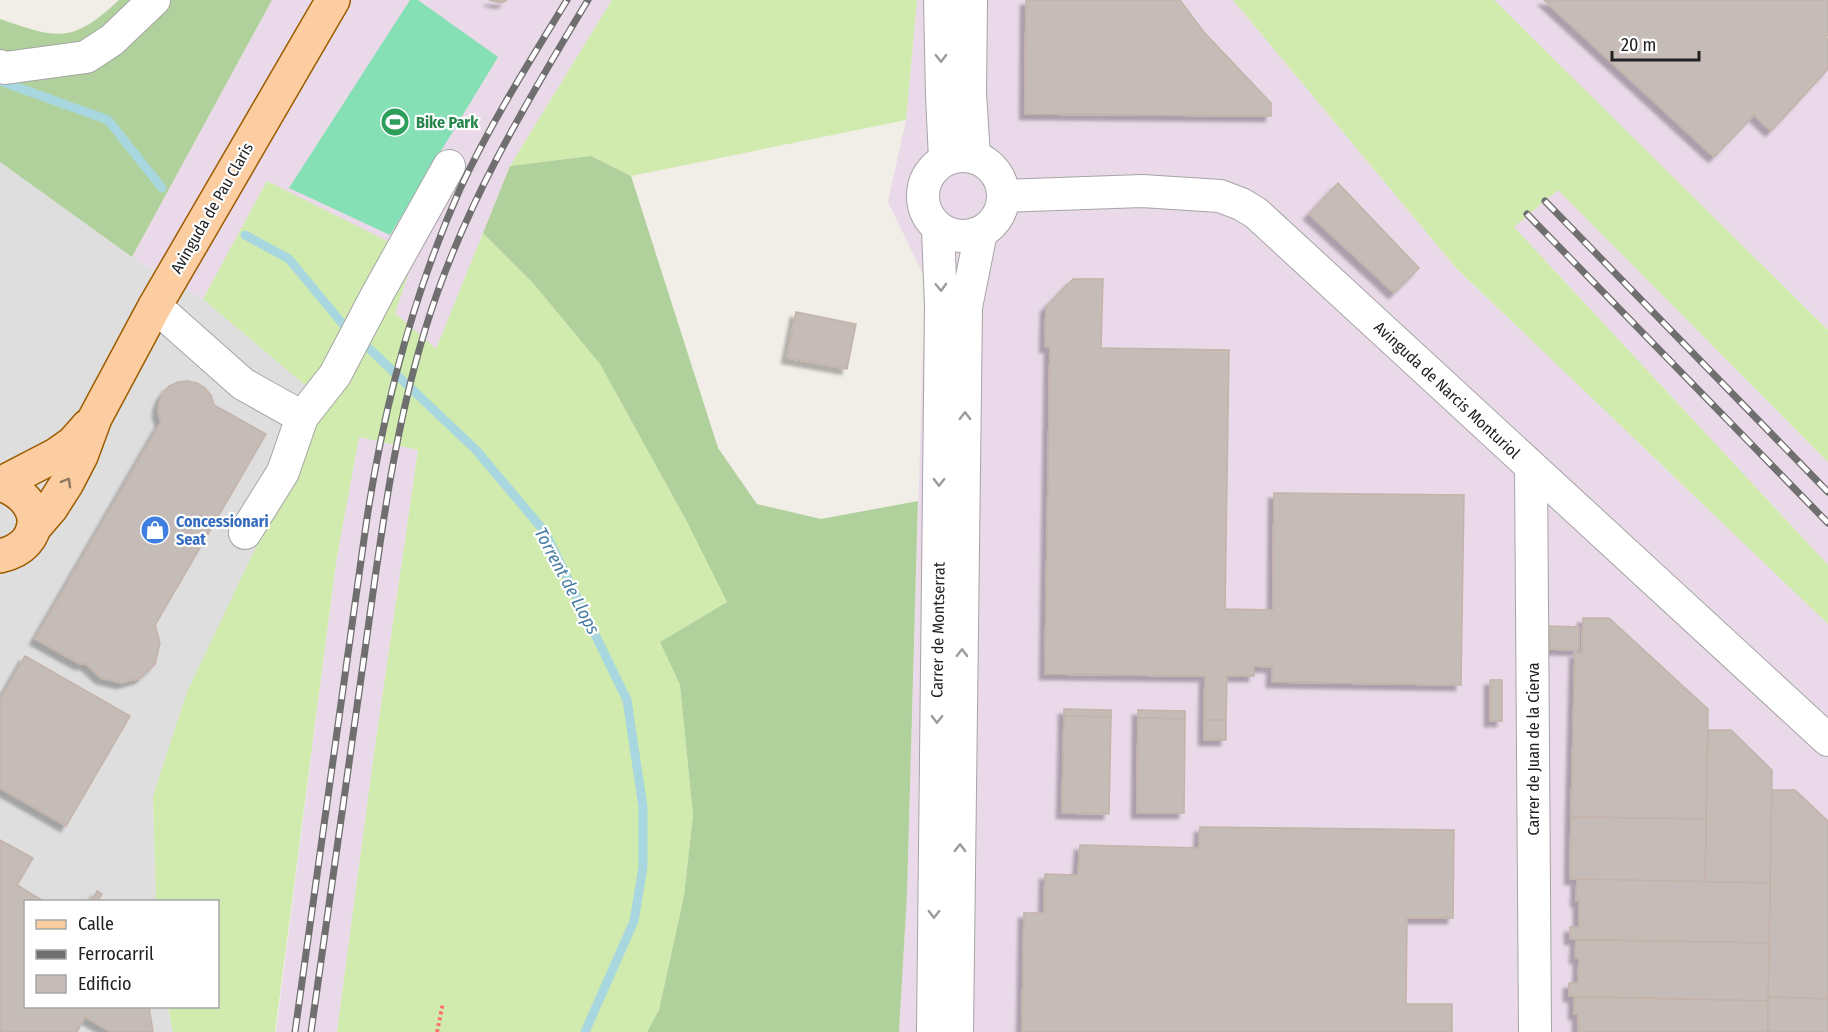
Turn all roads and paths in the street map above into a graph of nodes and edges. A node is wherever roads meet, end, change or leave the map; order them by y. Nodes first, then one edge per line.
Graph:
1 (154, 0) edge
2 (333, 0) edge
3 (940, 0) edge
4 (971, 0) edge
5 (0, 66) edge
6 (960, 158) junction
7 (449, 166) dead end
8 (1004, 196) junction
9 (938, 229) junction
10 (981, 232) junction
11 (155, 306) junction
12 (302, 417) junction
13 (95, 418) junction
14 (1531, 467) junction
15 (0, 484) edge
16 (33, 529) junction
17 (245, 533) dead end
18 (0, 556) edge
19 (1828, 740) edge
20 (443, 1003) dead end
21 (437, 1032) edge
22 (933, 1032) edge
23 (957, 1032) edge
24 (1535, 1032) edge

1 - 5 street
2 - 11 main road, Avinguda de Pau Claris
3 -> 6 street
4 - 6 street
6 - 8 street
6 - 9 street
7 - 12 street
8 - 10 street
8 - 14 street, Avinguda de Narcis Monturiol
9 - 10 street
9 -> 22 street, Carrer de Montserrat
23 -> 10 street, Carrer de Montserrat
11 - 12 street
11 - 13 main road, Avinguda de Pau Claris
12 - 17 street
13 - 15 main road, Avinguda de Pau Claris
16 -> 13 main road, Avinguda de Pau Claris
14 - 19 street, Avinguda de Narcis Monturiol
14 - 24 street, Carrer de Juan de la Cierva
15 - 16 main road
16 - 18 main road, Avinguda de Pau Claris
20 - 21 path

